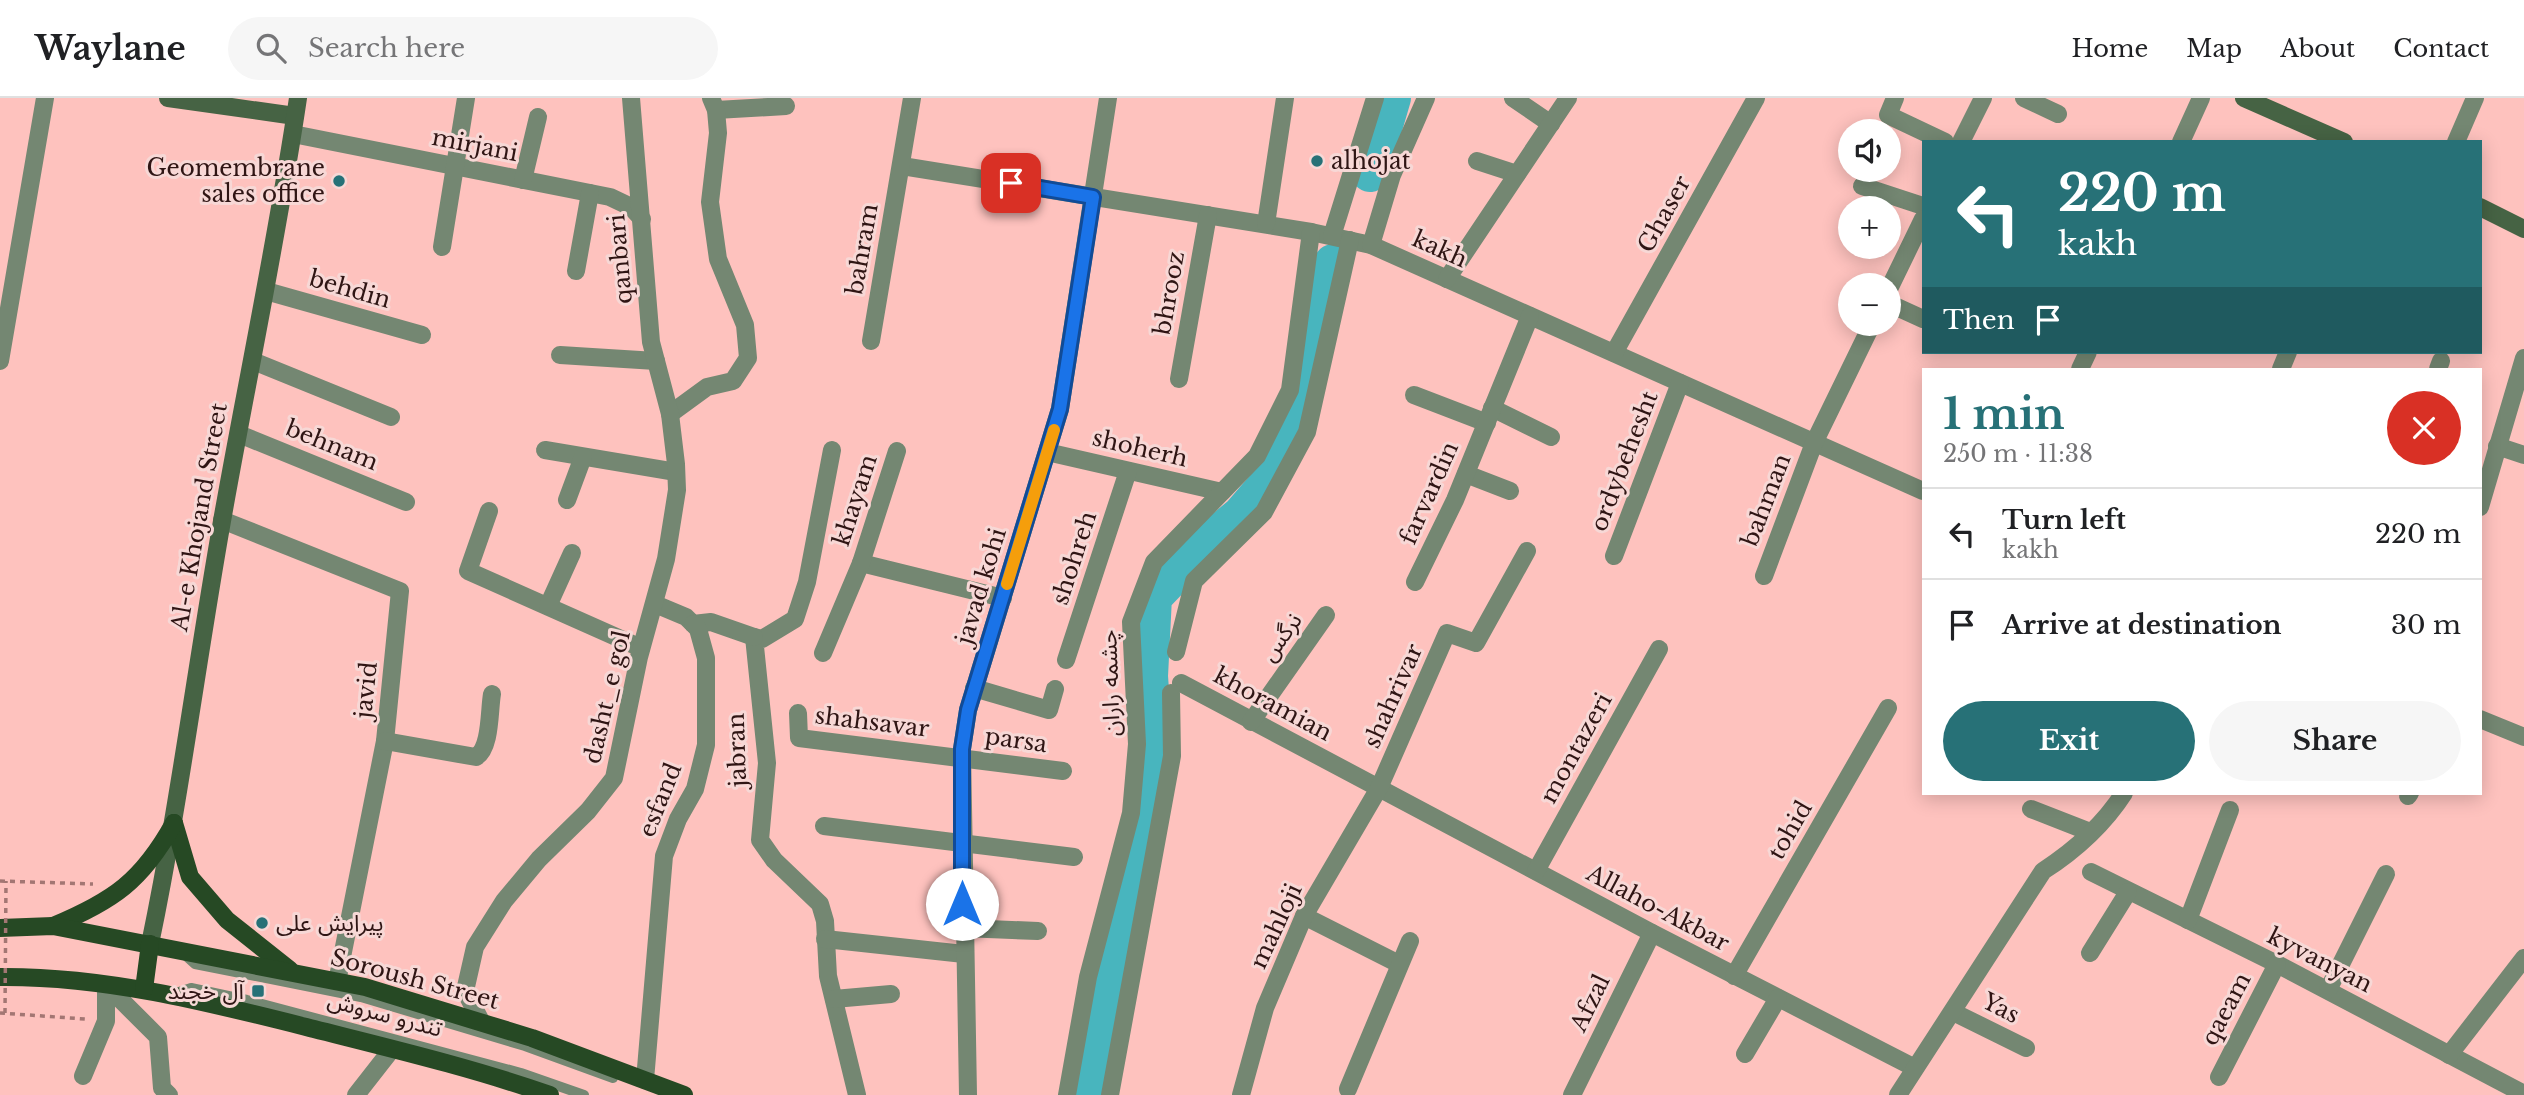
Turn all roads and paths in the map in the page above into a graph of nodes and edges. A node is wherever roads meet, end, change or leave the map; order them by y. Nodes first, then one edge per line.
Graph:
1 (45, 98) edge
2 (169, 98) edge
3 (276, 98) edge
4 (466, 98) edge
5 (631, 98) edge
6 (912, 98) edge
7 (1108, 98) edge
8 (1284, 98) edge
9 (1374, 98) edge
10 (1426, 98) edge
11 (1513, 98) edge
12 (1568, 98) edge
13 (1756, 98) edge
14 (1895, 98) edge
15 (1983, 98) edge
16 (2024, 98) edge
17 (2201, 98) edge
18 (2244, 98) edge
19 (2474, 98) edge
20 (713, 104) edge
21 (786, 106) dead end
22 (255, 111) junction
23 (2058, 114) dead end
24 (295, 116) edge
25 (538, 117) dead end
26 (1551, 124) junction
27 (1941, 140) edge
28 (1962, 140) edge
29 (2181, 140) edge
30 (2339, 140) edge
31 (2457, 140) edge
32 (1477, 161) dead end
33 (456, 166) junction
34 (902, 166) junction
35 (1517, 174) junction
36 (523, 180) junction
37 (1861, 186) dead end
38 (590, 193) junction
39 (1093, 197) junction
40 (1922, 206) edge
41 (2482, 208) edge
42 (1208, 215) junction
43 (642, 219) junction
44 (1266, 224) junction
45 (1921, 228) edge
46 (2524, 229) edge
47 (1311, 232) junction
48 (1332, 236) junction
49 (1350, 240) junction
50 (1371, 245) junction
51 (442, 247) dead end
52 (576, 271) dead end
53 (1897, 273) edge
54 (1447, 279) junction
55 (266, 291) junction
56 (1901, 309) edge
57 (1530, 316) junction
58 (1922, 319) edge
59 (422, 335) dead end
60 (1866, 336) edge
61 (871, 341) dead end
62 (1614, 353) junction
63 (560, 355) dead end
64 (2524, 358) edge
65 (0, 361) edge
66 (253, 361) junction
67 (656, 361) junction
68 (1179, 379) dead end
69 (1680, 383) junction
70 (1414, 395) dead end
71 (670, 414) junction
72 (1489, 415) junction
73 (391, 417) dead end
74 (239, 434) junction
75 (1550, 437) dead end
76 (1814, 443) junction
77 (2497, 446) junction
78 (545, 450) dead end
79 (832, 450) dead end
80 (897, 451) dead end
81 (1047, 452) junction
82 (2524, 455) edge
83 (583, 457) junction
84 (1128, 471) junction
85 (677, 472) junction
86 (1466, 474) junction
87 (1510, 491) dead end
88 (1922, 491) edge
89 (1222, 492) junction
90 (567, 500) dead end
91 (2482, 500) edge
92 (406, 502) dead end
93 (489, 511) dead end
94 (222, 520) junction
95 (1527, 551) dead end
96 (572, 552) dead end
97 (1614, 556) dead end
98 (861, 563) junction
99 (1763, 576) dead end
100 (1415, 582) dead end
101 (1003, 598) junction
102 (655, 604) junction
103 (548, 606) junction
104 (1326, 615) dead end
105 (693, 624) junction
106 (754, 638) junction
107 (641, 648) junction
108 (1659, 649) dead end
109 (1176, 652) dead end
110 (823, 653) dead end
111 (1066, 660) dead end
112 (974, 688) junction
113 (1055, 689) dead end
114 (492, 694) dead end
115 (1888, 708) dead end
116 (798, 713) dead end
117 (2482, 720) edge
118 (1251, 722) junction
119 (2524, 737) edge
120 (385, 741) junction
121 (962, 757) junction
122 (1063, 771) dead end
123 (1380, 789) junction
124 (2123, 795) edge
125 (2031, 809) dead end
126 (2230, 810) dead end
127 (174, 823) junction
128 (824, 826) dead end
129 (2090, 832) junction
130 (962, 843) junction
131 (1074, 857) dead end
132 (1536, 871) junction
133 (2091, 872) dead end
134 (2386, 874) dead end
135 (3, 881) edge
136 (127, 886) junction
137 (2128, 892) junction
138 (1304, 916) junction
139 (2188, 920) junction
140 (53, 926) junction
141 (0, 928) edge
142 (963, 928) junction
143 (1038, 931) dead end
144 (1652, 933) junction
145 (825, 939) junction
146 (1410, 941) dead end
147 (150, 944) junction
148 (179, 950) junction
149 (2090, 953) dead end
150 (964, 954) junction
151 (2524, 958) edge
152 (1399, 964) junction
153 (2277, 964) junction
154 (293, 972) junction
155 (1734, 976) junction
156 (0, 977) edge
157 (337, 982) junction
158 (106, 985) junction
159 (144, 989) junction
160 (2328, 990) junction
161 (173, 994) junction
162 (891, 994) dead end
163 (1779, 998) junction
164 (834, 999) junction
165 (1954, 1012) junction
166 (3, 1013) edge
167 (106, 1021) junction
168 (482, 1023) junction
169 (2026, 1048) dead end
170 (391, 1049) junction
171 (1745, 1054) dead end
172 (2449, 1055) junction
173 (1915, 1068) junction
174 (83, 1076) dead end
175 (2218, 1077) dead end
176 (645, 1080) junction
177 (1348, 1089) dead end
178 (2524, 1094) edge
179 (169, 1095) edge
180 (356, 1095) edge
181 (550, 1095) edge
182 (584, 1095) edge
183 (658, 1095) edge
184 (684, 1095) edge
185 (857, 1095) edge
186 (968, 1095) edge
187 (1067, 1095) edge
188 (1110, 1095) edge
189 (1241, 1095) edge
190 (1572, 1095) edge
191 (1898, 1095) edge

1 - 65 street
2 - 22 street
3 - 22 street
4 - 33 street
5 - 43 street, qanbari
6 - 34 street, bahram
7 - 39 street, javad kohi
8 - 44 street
9 - 48 street
10 - 50 street
11 - 26 street
12 - 26 street
13 - 62 street, Ghaser
14 - 27 street
15 - 28 street
16 - 23 street
17 - 29 street
18 - 30 street
19 - 31 street
20 - 21 street
20 - 71 street
22 - 24 street
24 - 33 street, mirjani
24 - 55 street, Al-e Khojand Street
25 - 36 street
26 - 35 street
32 - 35 street
33 - 36 street, mirjani
33 - 51 street
34 - 39 street, kakh
34 - 61 street, bahram
35 - 54 street
36 - 38 street, mirjani
37 - 40 street
38 - 43 street, mirjani
38 - 52 street
39 - 42 street, kakh
39 - 81 street, javad kohi
41 - 46 street
42 - 44 street, kakh
42 - 68 street, bhrooz
43 - 67 street, qanbari
44 - 47 street, kakh
45 - 53 street
47 - 48 street, kakh
47 - 89 street, چشمه راران
48 - 49 street, kakh
49 - 50 street, kakh
49 - 109 street
50 - 54 street, kakh
54 - 57 street, kakh
55 - 59 street, behdin
55 - 66 street, Al-e Khojand Street
56 - 58 street
57 - 62 street, kakh
57 - 72 street, farvardin
60 - 76 street, bahman
62 - 69 street, kakh
63 - 67 street
64 - 77 street
66 - 73 street
66 - 74 street, Al-e Khojand Street
67 - 71 street, qanbari
69 - 76 street, kakh
69 - 97 street, ordybehesht
70 - 72 street, farvardin
71 - 85 street, dasht_e gol
72 - 75 street
72 - 86 street, farvardin
74 - 92 street, behnam
74 - 94 street, Al-e Khojand Street
76 - 88 street, kakh
76 - 99 street, bahman
77 - 82 street
77 - 91 street
78 - 83 street
79 - 106 street
80 - 98 street, khayam
81 - 84 street, shoherh
81 - 101 street, javad kohi
83 - 85 street
83 - 90 street
84 - 89 street, shoherh
84 - 111 street, shohreh
85 - 102 street, dasht_e gol
86 - 87 street
86 - 100 street, farvardin
89 - 187 street, چشمه راران
93 - 103 street
94 - 120 street, javid
94 - 127 street, Al-e Khojand Street
95 - 123 street, shahrivar
96 - 103 street
98 - 101 street, khayam
98 - 110 street, khayam
101 - 112 street, javad kohi
102 - 105 street
102 - 107 street, dasht_e gol
103 - 107 street
104 - 118 street, نرگس
105 - 106 street
105 - 176 street, esfand
106 - 145 street, jabran
107 - 168 street, dasht_e gol
108 - 132 street, montazeri
112 - 113 street
112 - 121 street, javad kohi
114 - 120 street
115 - 155 street, tohid
116 - 121 street, shahsavar
117 - 119 street
118 - 123 street, khoramian
118 - 188 street, khoramian
120 - 157 street, javid
121 - 122 street, parsa
121 - 130 street, javad kohi
123 - 132 street, Allaho-Akbar
123 - 138 street, mahloji
124 - 129 street
125 - 129 street
126 - 139 street
127 - 136 main road
127 - 147 street, Al-e Khojand Street
127 - 154 main road
128 - 130 street
129 - 165 street
130 - 131 street
130 - 142 street, javad kohi
132 - 144 street, Allaho-Akbar
133 - 137 street, kyvanyan
134 - 160 street
135 - 136 path
135 - 166 path, bridge
136 - 140 main road
137 - 139 street, kyvanyan
137 - 149 street
138 - 152 street
138 - 189 street, mahloji
139 - 153 street, kyvanyan
140 - 141 main road, Soroush Street
140 - 147 main road, Soroush Street
142 - 143 street
142 - 150 street, javad kohi
144 - 155 street, Allaho-Akbar
144 - 190 street, Afzal
145 - 150 street
145 - 164 street, jabran
146 - 152 street
147 - 148 main road, Soroush Street
147 - 159 main road
148 - 154 main road, Soroush Street
148 - 183 lane
150 - 186 street, javad kohi
151 - 172 street
152 - 177 street
153 - 160 street, kyvanyan
153 - 175 street, qaeam
154 - 157 main road, Soroush Street
155 - 163 street, Allaho-Akbar
156 - 158 main road
157 - 168 main road, Soroush Street
158 - 159 main road
158 - 167 street
158 - 179 street
159 - 161 main road
160 - 172 street, kyvanyan
161 - 170 main road
161 - 182 lane, تندرو سروش
162 - 164 street
163 - 171 street
163 - 173 street, Allaho-Akbar
164 - 185 street, jabran
165 - 169 street, Yas
165 - 173 street
166 - 167 path
167 - 174 street
168 - 176 main road, Soroush Street
170 - 180 street
170 - 181 main road
172 - 178 street, kyvanyan
173 - 191 street
176 - 184 main road, Soroush Street

